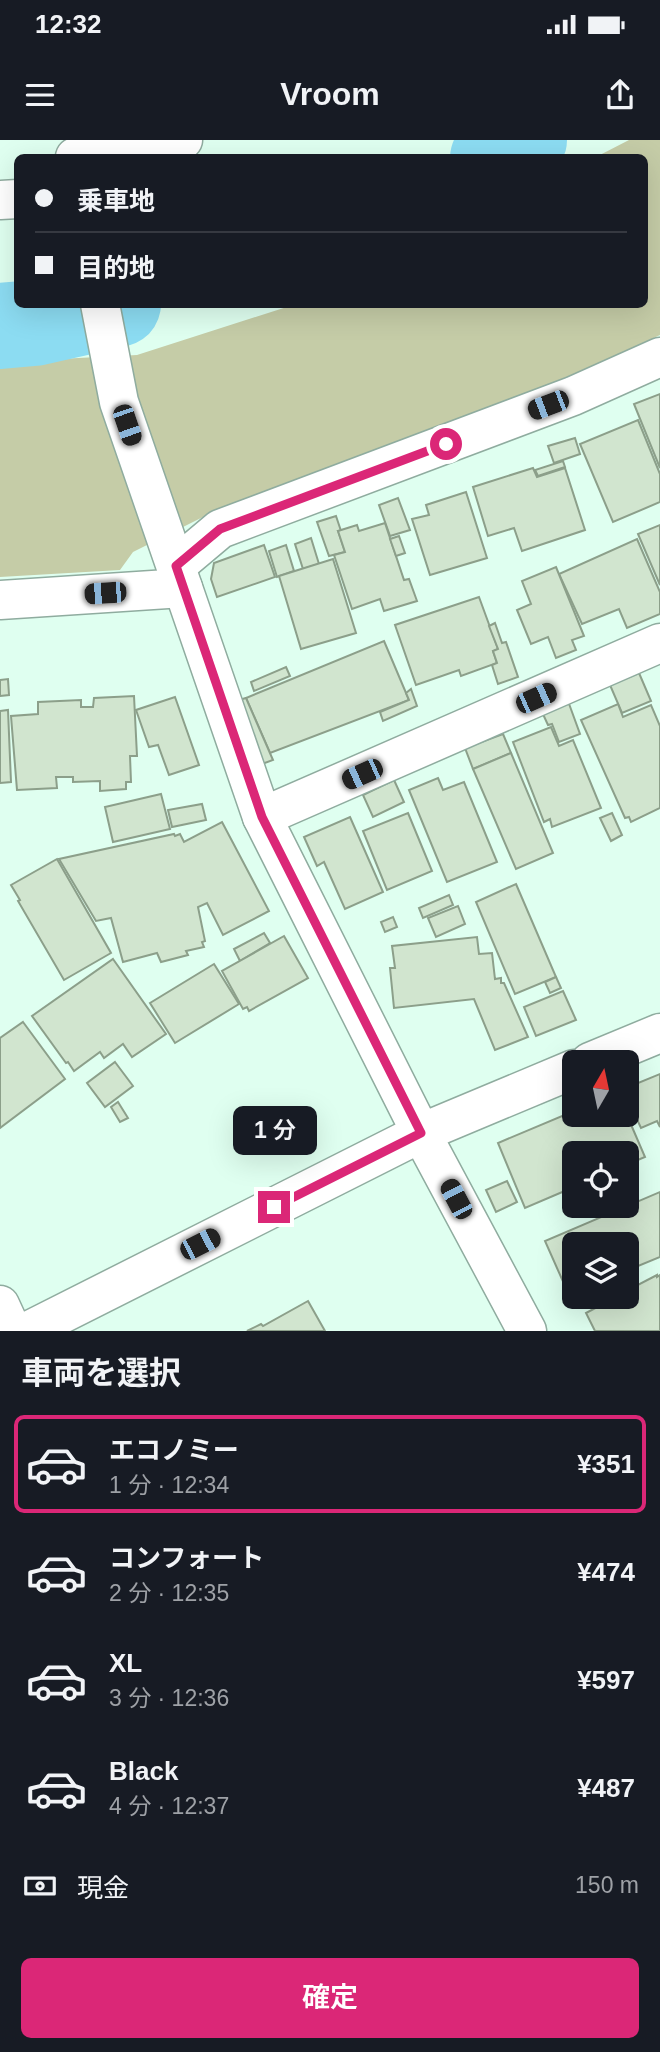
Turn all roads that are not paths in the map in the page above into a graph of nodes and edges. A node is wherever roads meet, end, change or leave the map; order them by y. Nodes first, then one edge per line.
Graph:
1 (183, 140) edge
2 (94, 154) edge
3 (101, 308) edge
4 (660, 357) edge
5 (179, 577) junction
6 (0, 600) edge
7 (660, 643) edge
8 (262, 817) junction
9 (660, 1033) edge
10 (619, 1050) edge
11 (562, 1074) edge
12 (421, 1133) junction
13 (0, 1306) edge
14 (12, 1331) edge
15 (28, 1331) edge
16 (527, 1331) edge

1 - 2 street
3 - 5 street
4 - 5 street
5 - 6 street
5 - 8 street
7 - 8 street
8 - 12 street
9 - 10 street
11 - 12 street
12 - 15 street
12 - 16 street
13 - 14 street

